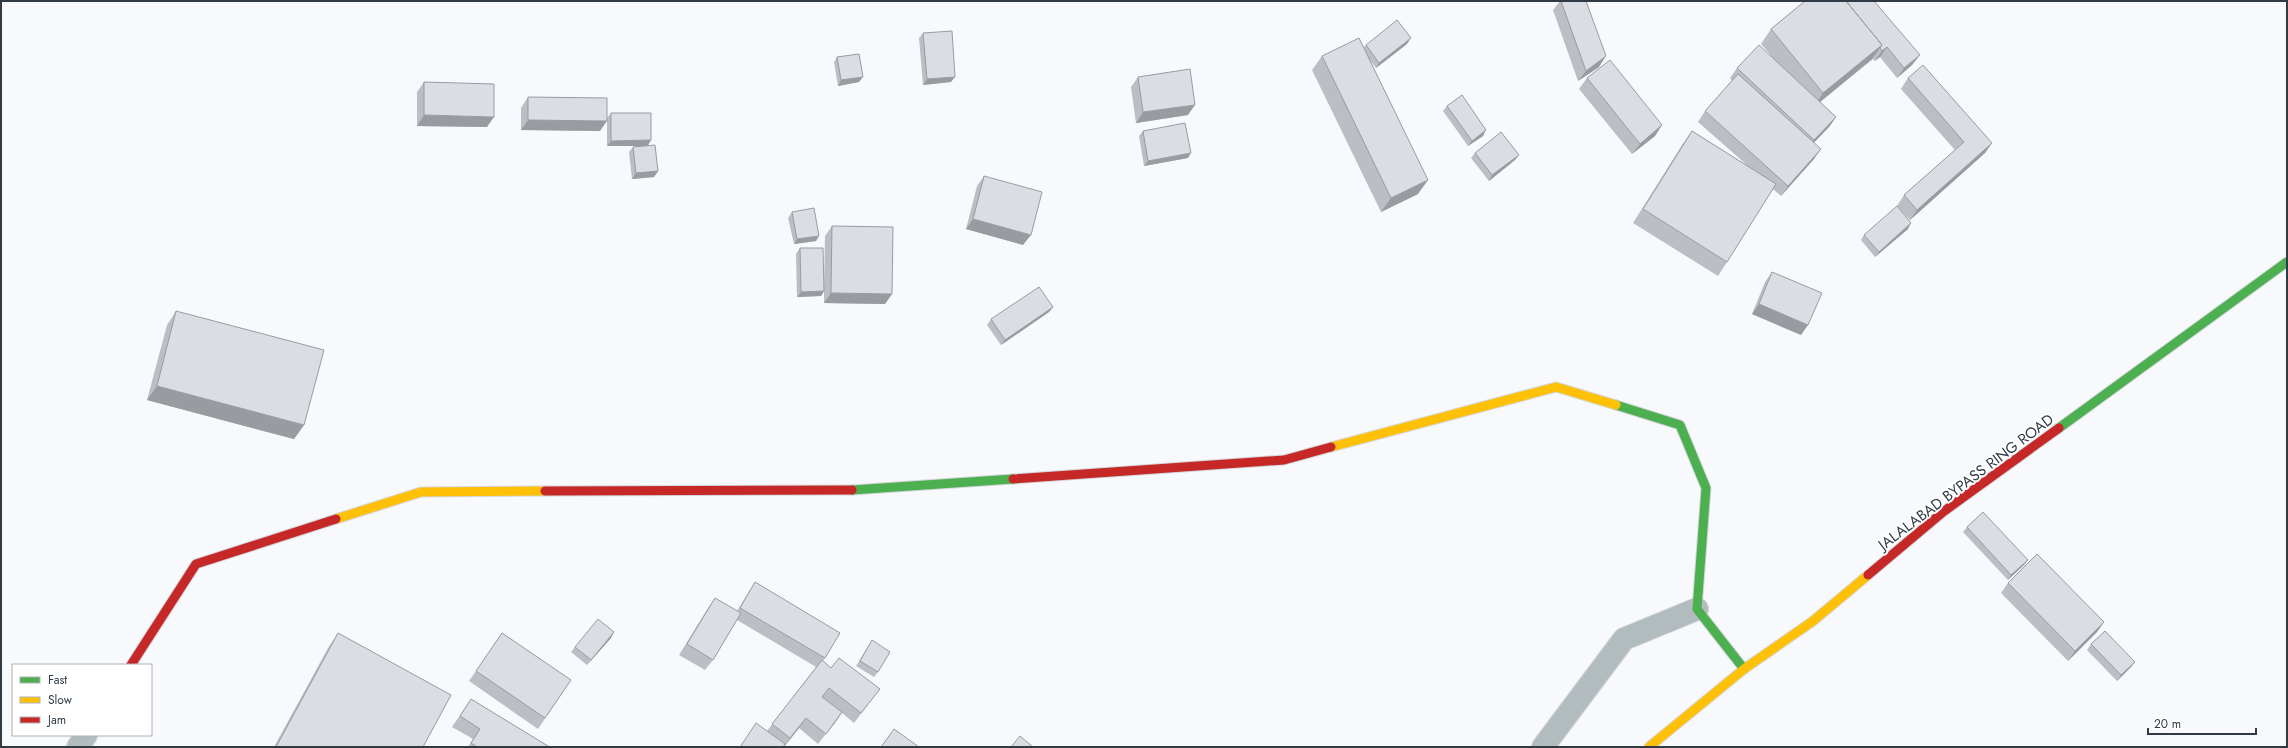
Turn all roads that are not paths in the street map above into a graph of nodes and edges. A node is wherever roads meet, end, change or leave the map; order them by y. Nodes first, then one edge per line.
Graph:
1 (2287, 262) edge
2 (1697, 609) junction
3 (132, 664) edge
4 (1744, 669) junction
5 (85, 736) edge
6 (78, 747) edge
7 (1543, 747) edge
8 (1649, 747) edge

1 - 4 main road, JALALABAD BYPASS RING ROAD
2 - 3 main road
2 - 4 main road
2 - 7 street
4 - 8 main road, JALALABAD BYPASS RING ROAD
5 - 6 street

